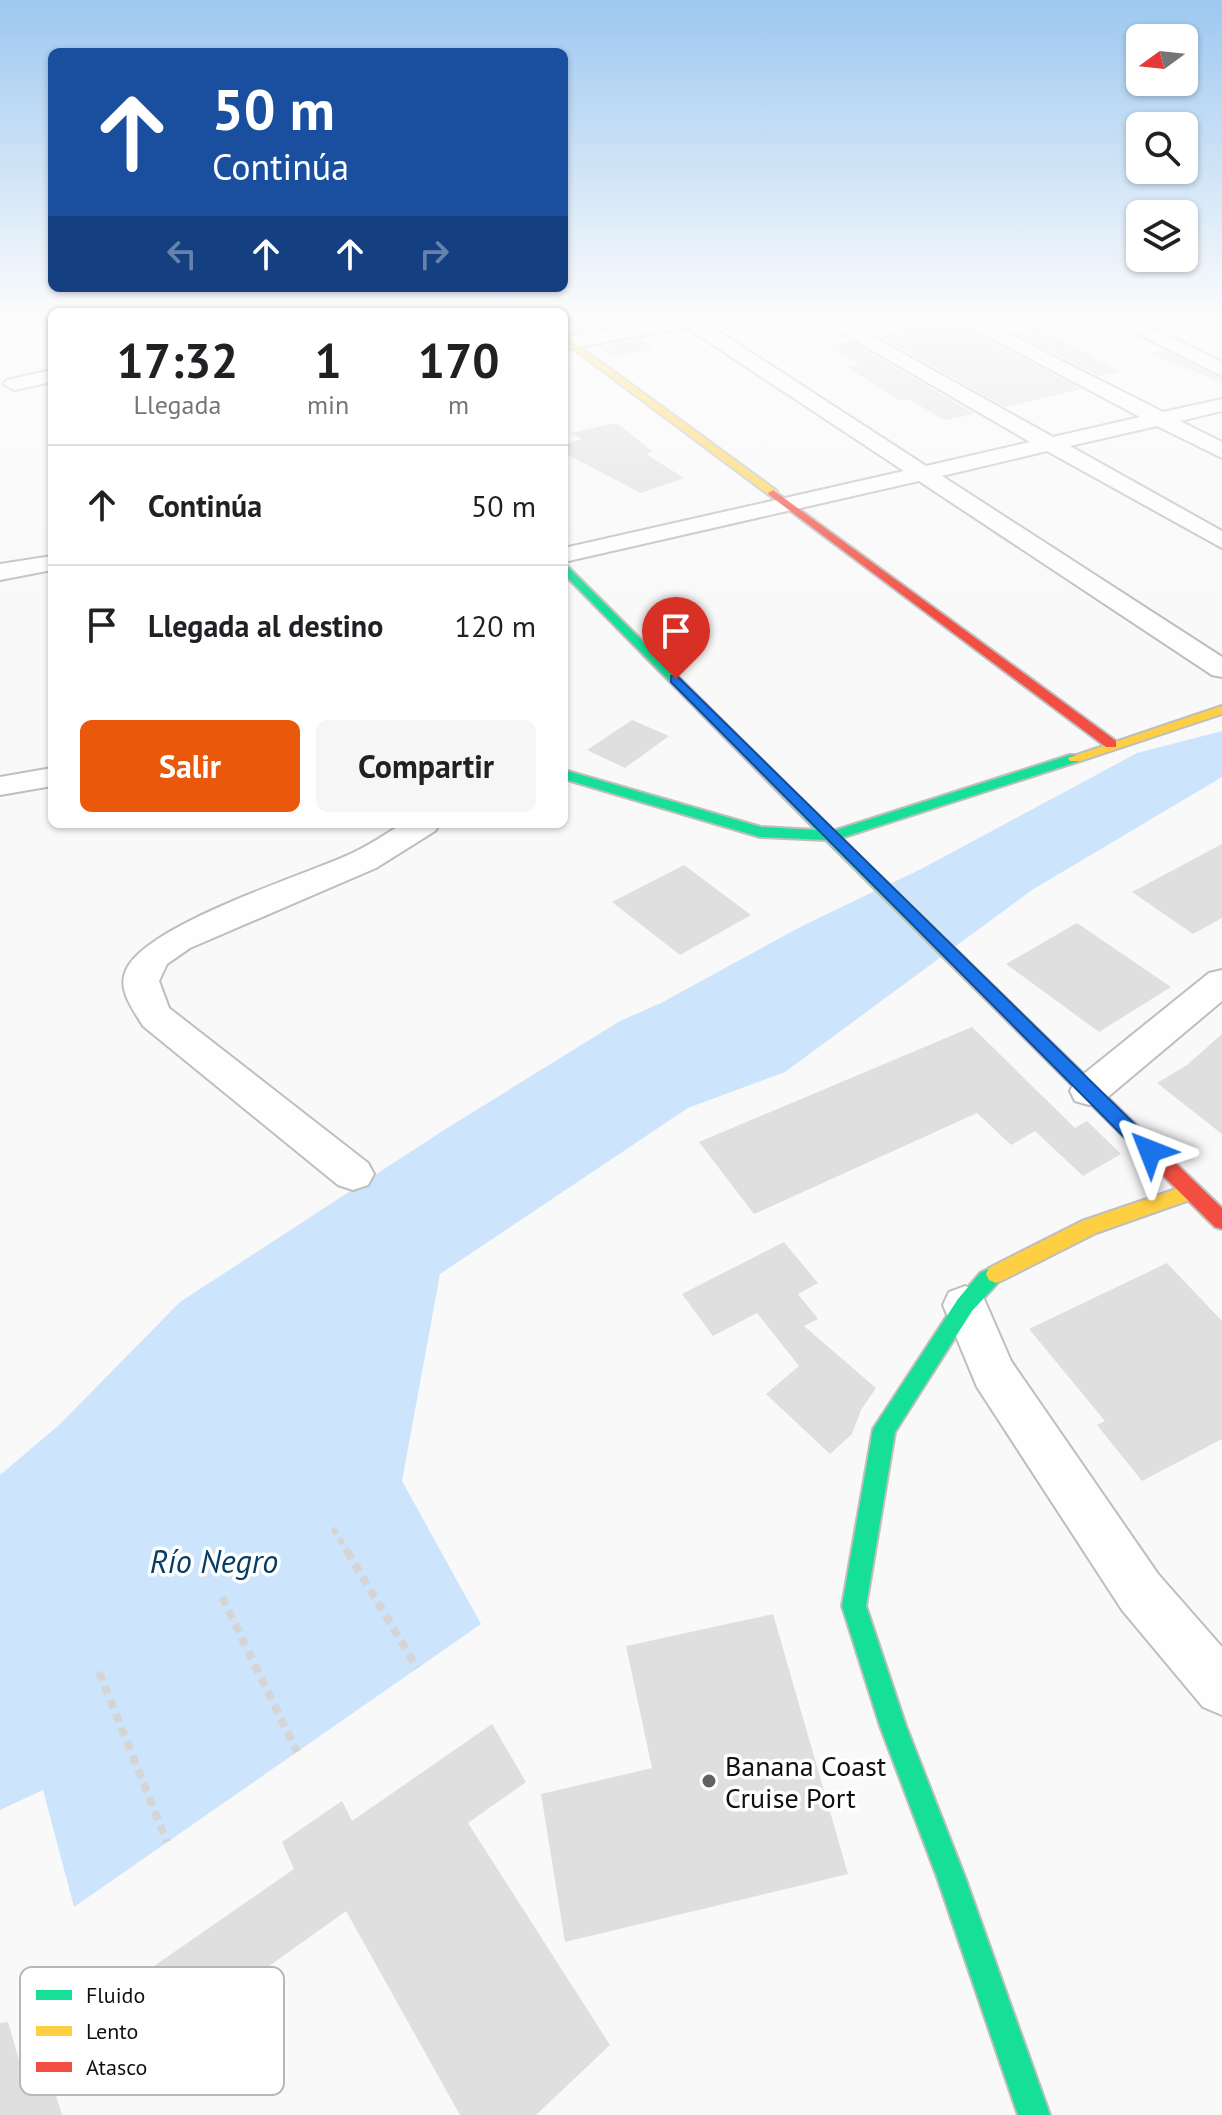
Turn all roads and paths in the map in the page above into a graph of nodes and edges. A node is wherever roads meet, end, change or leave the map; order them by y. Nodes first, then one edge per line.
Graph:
1 (662, 414) edge
2 (829, 414) edge
3 (999, 414) edge
4 (1152, 414) edge
5 (1181, 414) edge
6 (1161, 418) junction
7 (1052, 443) junction
8 (1222, 451) edge
9 (920, 474) junction
10 (784, 504) junction
11 (1222, 541) edge
12 (568, 554) edge
13 (48, 564) edge
14 (568, 571) edge
15 (0, 572) edge
16 (1222, 669) edge
17 (1222, 710) edge
18 (1111, 744) junction
19 (568, 775) edge
20 (48, 778) edge
21 (0, 786) edge
22 (418, 828) edge
23 (832, 836) junction
24 (1222, 982) edge
25 (1089, 1091) junction
26 (353, 1174) dead end
27 (1191, 1192) junction
28 (1222, 1221) edge
29 (965, 1305) junction
30 (333, 1528) dead end
31 (222, 1597) dead end
32 (417, 1668) dead end
33 (99, 1672) dead end
34 (1222, 1688) edge
35 (297, 1752) dead end
36 (167, 1842) dead end
37 (1034, 2115) edge

1 - 10 street
2 - 9 street
3 - 7 street
4 - 6 street
5 - 6 street
6 - 7 street
6 - 8 street
7 - 9 street
7 - 11 street
9 - 10 street
9 - 16 street
10 - 12 street
10 - 18 street
13 - 15 street
14 - 23 street
17 - 18 street
18 - 23 street
19 - 23 street
20 - 21 street
22 - 26 street
23 - 25 street
24 - 25 street
25 - 27 street
27 - 28 street
27 - 29 street
29 - 34 street
29 - 37 street
30 - 32 path
31 - 35 path
33 - 36 path

